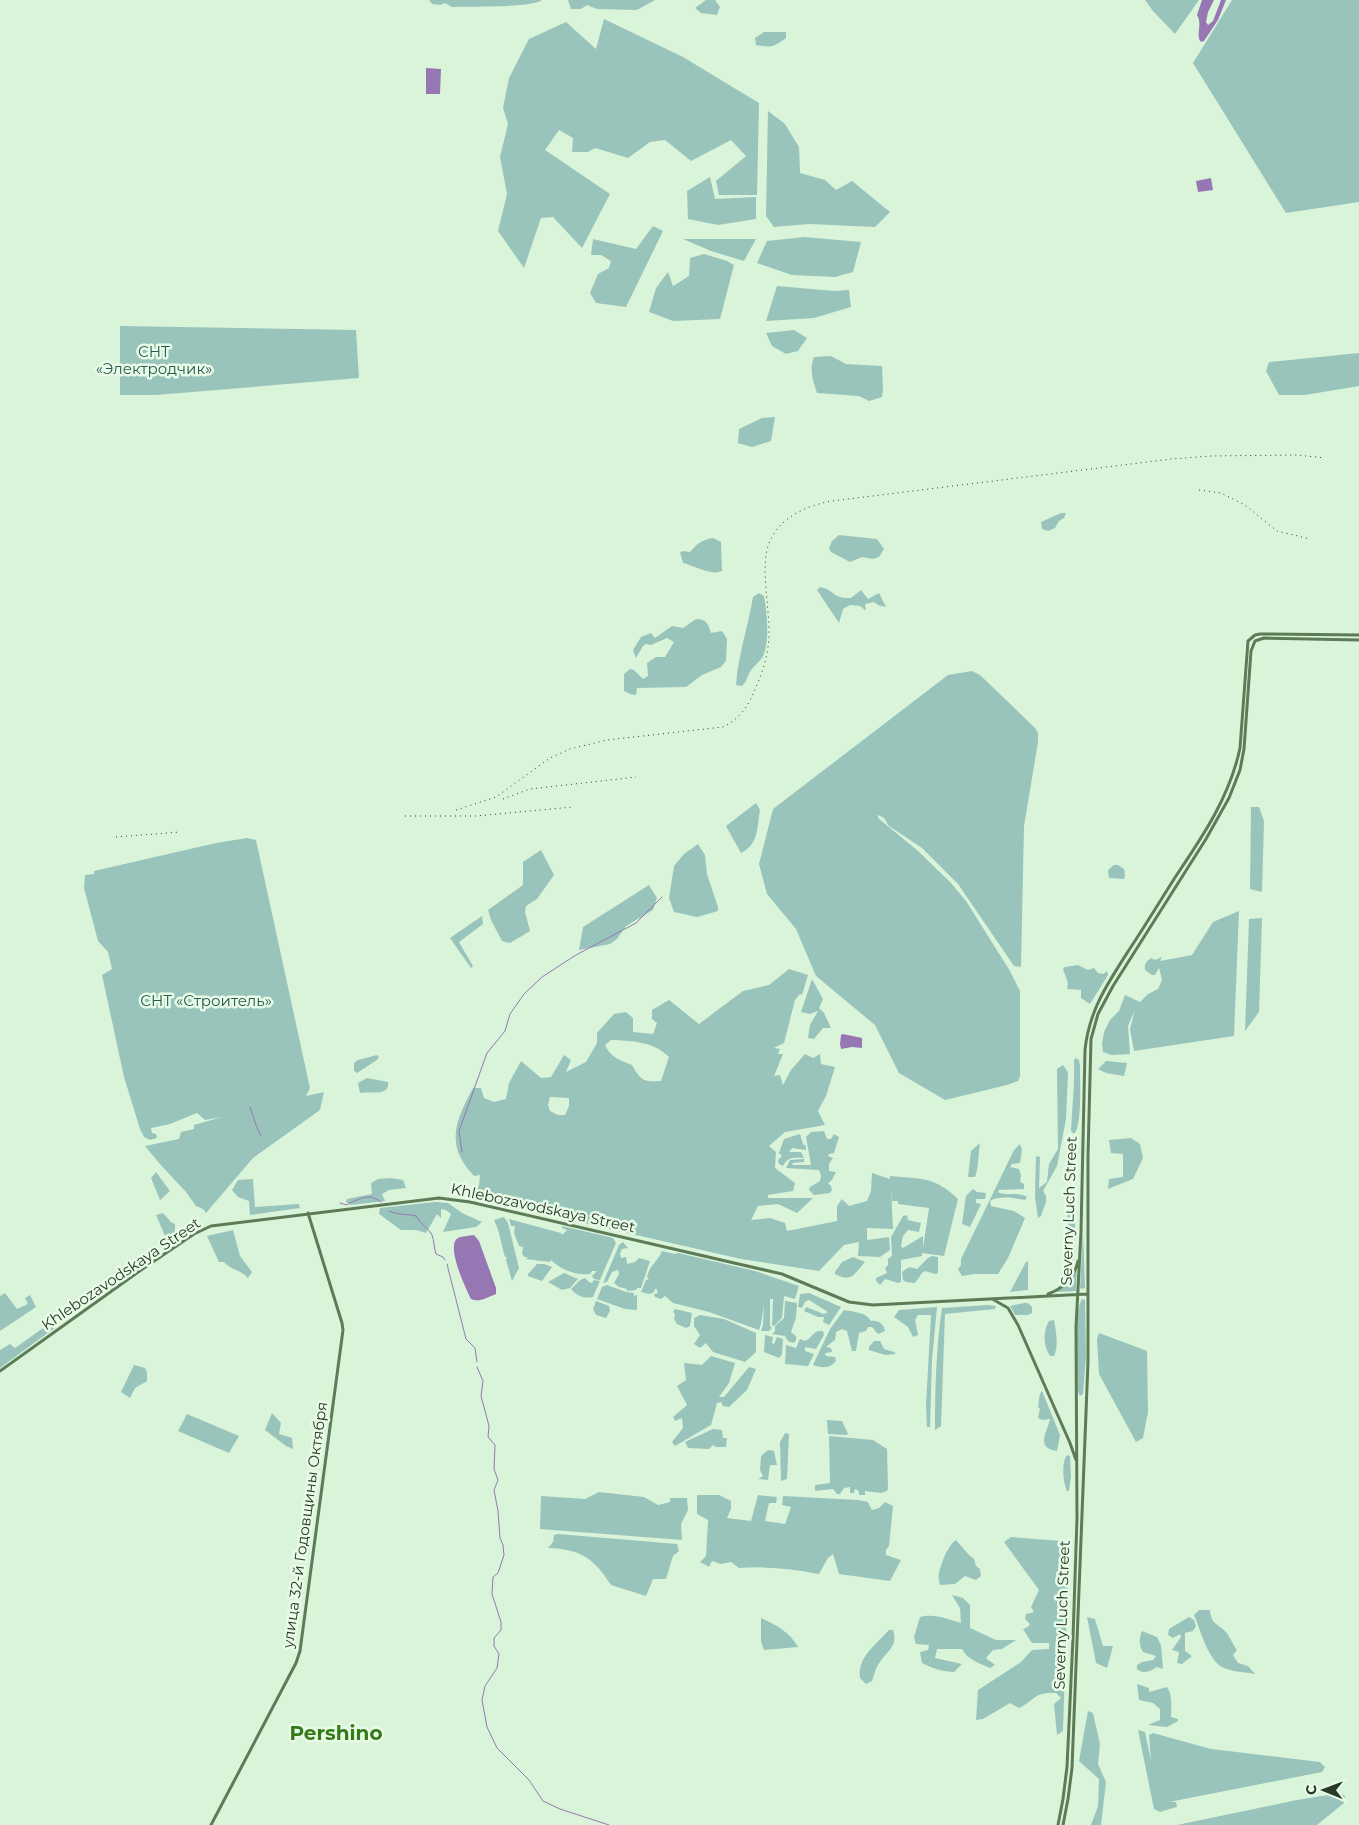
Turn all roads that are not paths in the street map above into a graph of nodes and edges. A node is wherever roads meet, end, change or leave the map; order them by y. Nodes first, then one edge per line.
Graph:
1 (1359, 636) edge
2 (1359, 640) edge
3 (308, 1213) junction
4 (1081, 1232) junction
5 (1088, 1233) junction
6 (1080, 1256) junction
7 (1078, 1294) junction
8 (1087, 1294) junction
9 (1042, 1295) junction
10 (991, 1299) junction
11 (0, 1371) edge
12 (1076, 1397) junction
13 (1085, 1397) junction
14 (1078, 1464) junction
15 (211, 1825) edge
16 (1058, 1825) edge
17 (1063, 1825) edge

1 - 4 main road, Severny Luch Street
2 - 5 main road, Severny Luch Street
3 - 10 main road, Khlebozavodskaya Street
3 - 11 main road, Khlebozavodskaya Street
3 - 15 main road, улица 32-й Годовщины Октября
4 - 5 main road
4 - 6 main road, Severny Luch Street
5 - 8 main road, Severny Luch Street
6 - 7 main road, Severny Luch Street
6 - 9 main road
7 - 8 main road, Khlebozavodskaya Street
7 - 9 main road, Khlebozavodskaya Street
7 - 12 main road, Severny Luch Street
8 - 13 main road, Severny Luch Street
9 - 10 main road, Khlebozavodskaya Street
10 - 14 main road
12 - 13 main road
12 - 14 main road, Severny Luch Street
13 - 17 main road, Severny Luch Street
14 - 16 main road, Severny Luch Street

